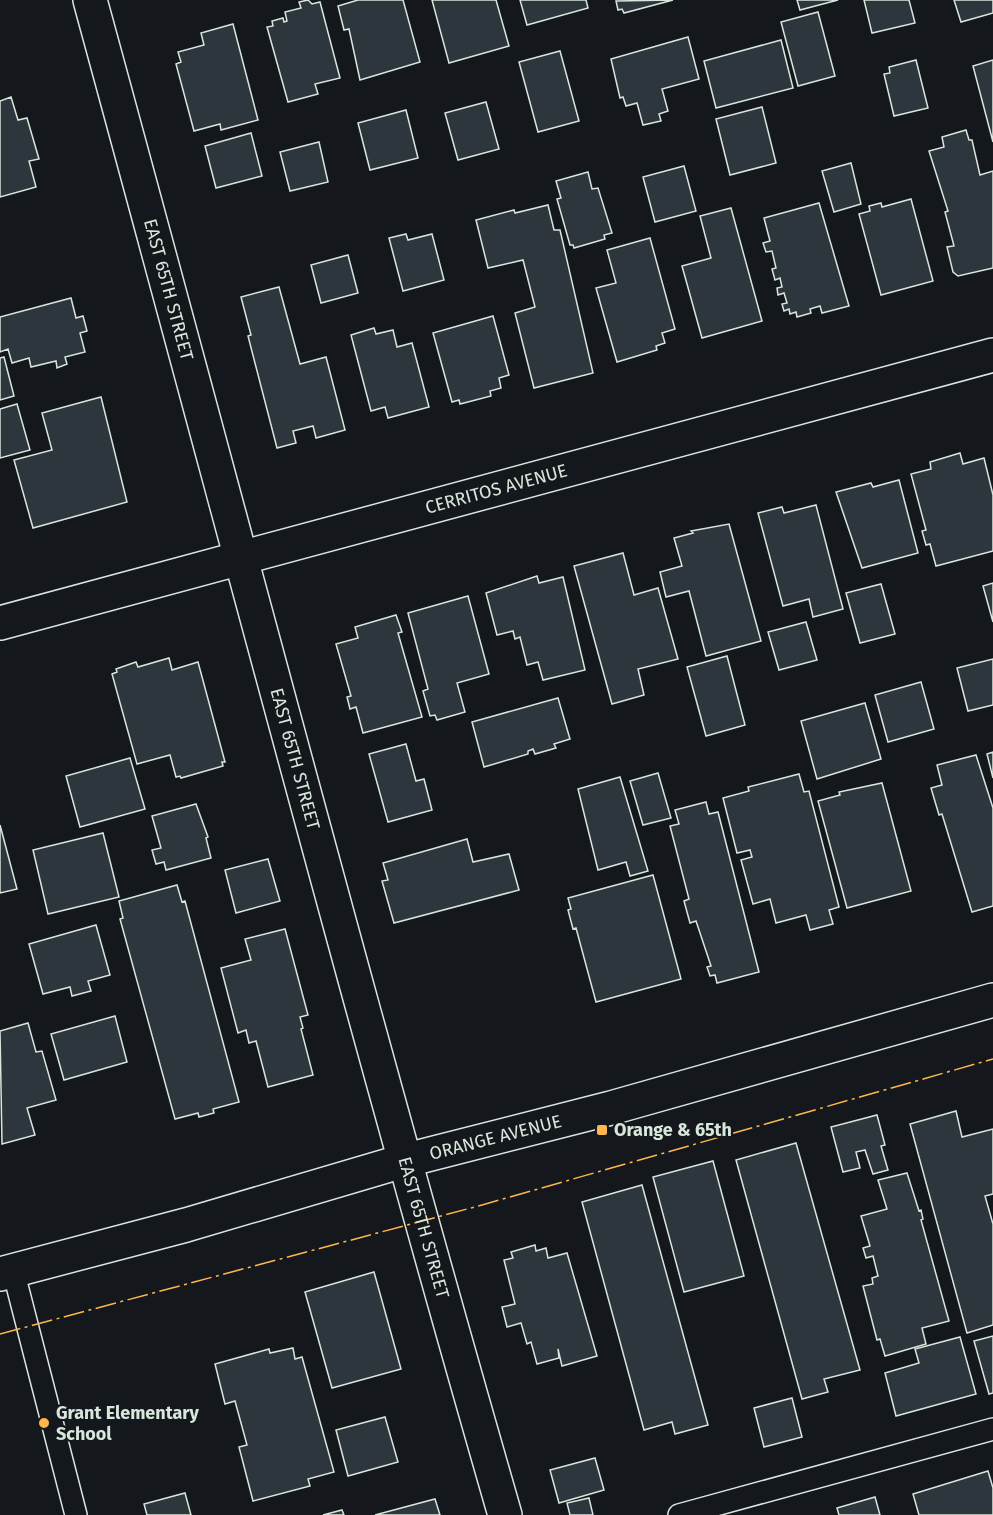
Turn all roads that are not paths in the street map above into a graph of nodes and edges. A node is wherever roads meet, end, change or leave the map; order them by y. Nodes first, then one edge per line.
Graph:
1 (90, 0) edge
2 (993, 355) edge
3 (242, 557) junction
4 (0, 623) edge
5 (993, 1000) edge
6 (403, 1161) junction
7 (6, 1272) edge
8 (993, 1429) edge
9 (76, 1515) edge
10 (505, 1515) edge
11 (679, 1515) edge

1 - 3 street, EAST 65TH STREET
2 - 3 street, CERRITOS AVENUE
3 - 4 street, CERRITOS AVENUE
3 - 6 street, EAST 65TH STREET
5 - 6 street, ORANGE AVENUE
6 - 7 street, ORANGE AVENUE
6 - 10 street, EAST 65TH STREET
7 - 9 lane
8 - 11 lane

